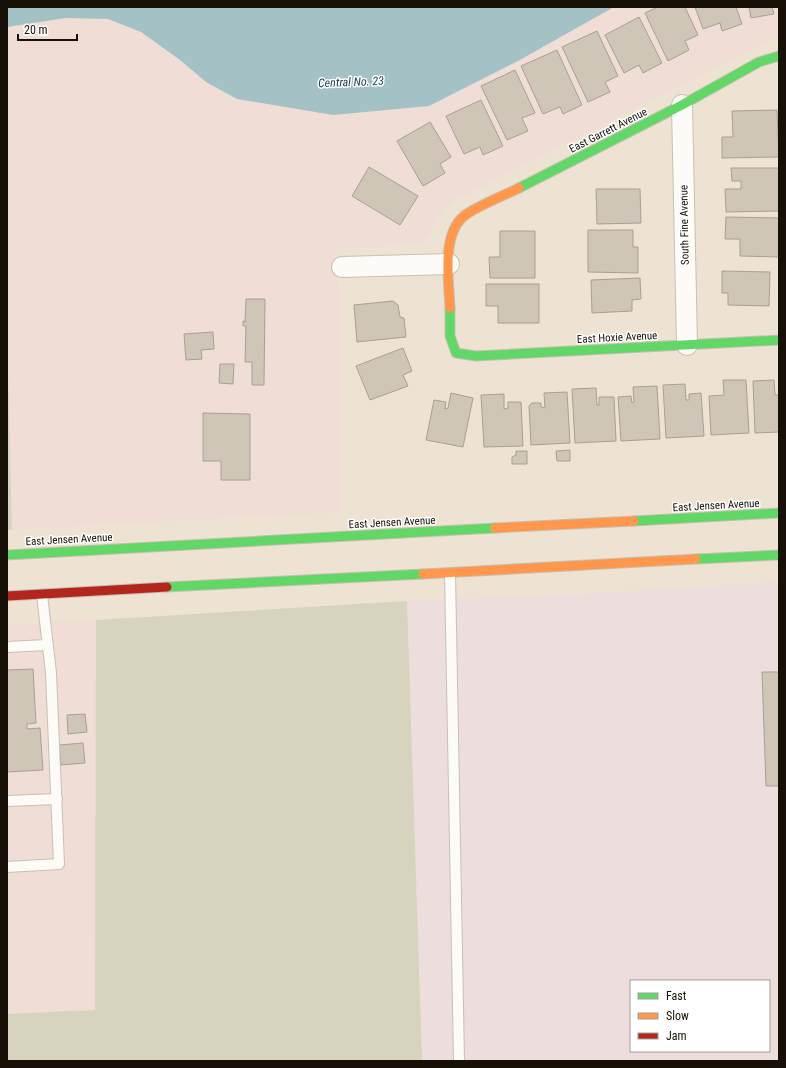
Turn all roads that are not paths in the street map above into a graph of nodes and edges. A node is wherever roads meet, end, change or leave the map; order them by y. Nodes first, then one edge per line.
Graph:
1 (779, 56) edge
2 (682, 105) junction
3 (449, 264) junction
4 (342, 267) dead end
5 (779, 340) edge
6 (687, 345) junction
7 (779, 513) edge
8 (7, 555) edge
9 (779, 555) edge
10 (450, 573) junction
11 (42, 594) junction
12 (7, 596) edge
13 (47, 644) junction
14 (7, 647) edge
15 (56, 799) junction
16 (7, 801) edge
17 (7, 867) edge
18 (459, 1061) edge

1 - 2 main road, East Garrett Avenue
2 - 3 main road, East Garrett Avenue
2 - 6 street, South Fine Avenue
3 - 4 street
3 - 6 main road, East Hoxie Avenue
5 - 6 main road, East Hoxie Avenue
7 - 8 main road, East Jensen Avenue
9 - 10 main road
10 - 11 main road
10 - 18 lane
11 - 12 main road
11 - 13 lane
13 - 14 lane
13 - 15 lane
15 - 16 lane
15 - 17 lane

